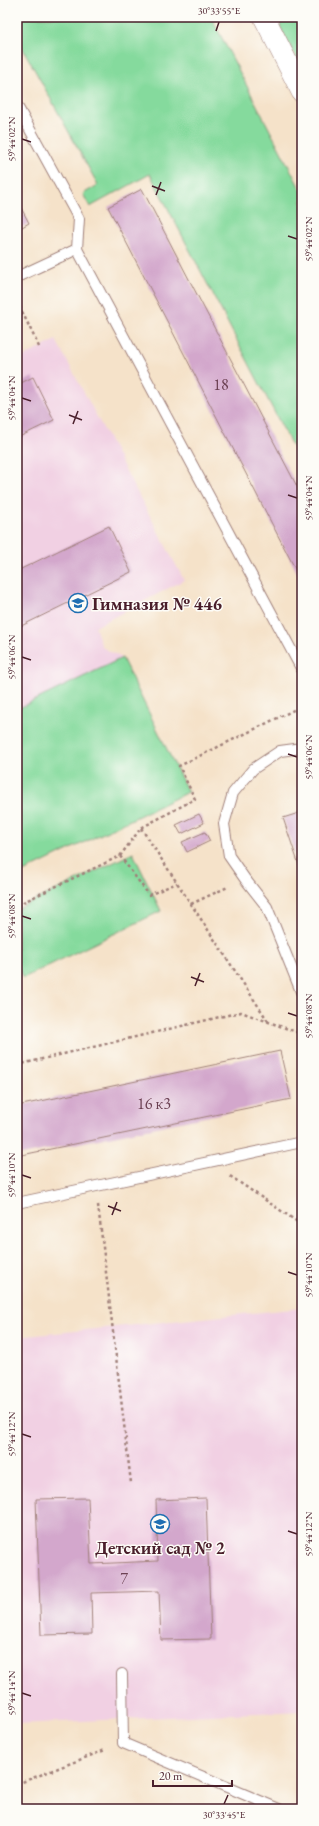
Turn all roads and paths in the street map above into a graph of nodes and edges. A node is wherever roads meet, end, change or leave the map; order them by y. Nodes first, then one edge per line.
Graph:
1 (264, 17) edge
2 (302, 92) edge
3 (17, 106) edge
4 (77, 249) junction
5 (17, 277) edge
6 (17, 301) edge
7 (40, 349) dead end
8 (302, 670) edge
9 (302, 706) edge
10 (302, 748) edge
11 (141, 828) junction
12 (120, 856) junction
13 (244, 879) junction
14 (177, 883) junction
15 (191, 904) junction
16 (17, 905) edge
17 (302, 994) edge
18 (268, 1023) junction
19 (302, 1034) edge
20 (17, 1065) edge
21 (302, 1142) edge
22 (209, 1162) junction
23 (94, 1186) junction
24 (17, 1203) edge
25 (302, 1226) edge
26 (131, 1484) dead end
27 (122, 1674) dead end
28 (123, 1743) junction
29 (17, 1784) edge
30 (279, 1809) edge

1 - 2 street
3 - 4 lane
4 - 5 lane
4 - 8 lane
6 - 7 path
9 - 11 path
10 - 13 lane
11 - 12 path
11 - 14 path
12 - 14 path
12 - 16 path
13 - 15 path
13 - 17 lane
14 - 15 path
15 - 18 path
18 - 19 path
18 - 20 path
21 - 22 lane
22 - 23 lane
22 - 25 path
23 - 24 lane
23 - 26 path
27 - 28 lane
28 - 29 path
28 - 30 lane

